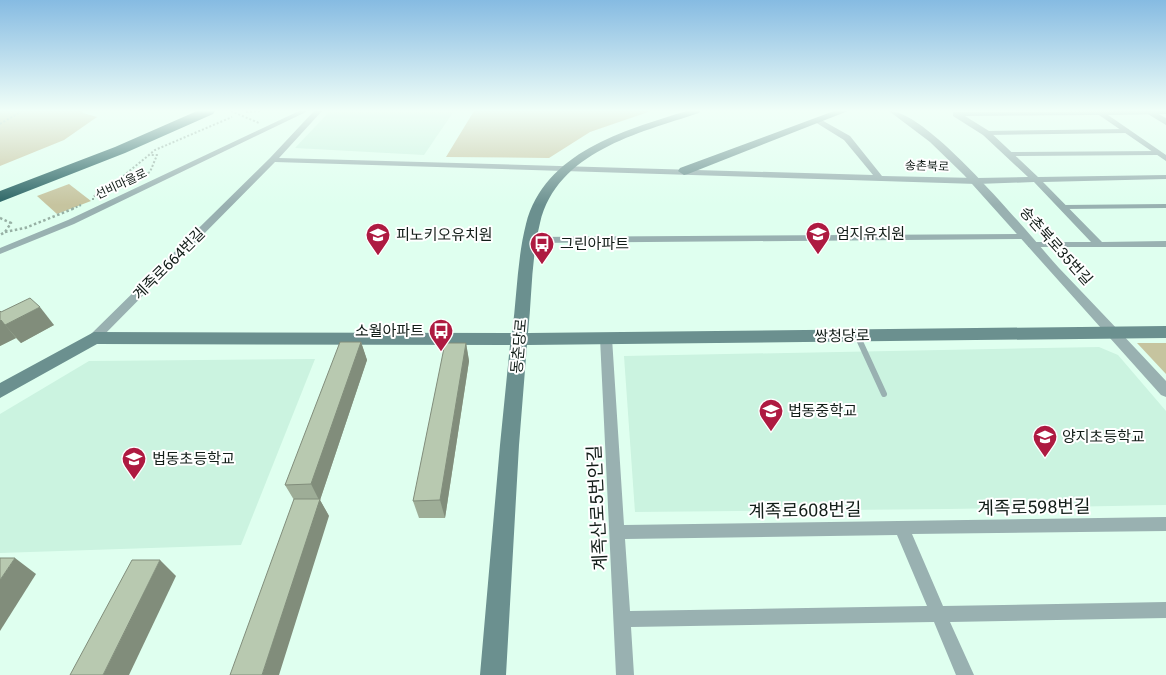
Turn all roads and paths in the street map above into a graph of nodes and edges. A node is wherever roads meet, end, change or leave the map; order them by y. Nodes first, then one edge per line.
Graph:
1 (122, 142) edge
2 (137, 142) edge
3 (170, 142) edge
4 (238, 142) edge
5 (289, 142) edge
6 (608, 142) edge
7 (759, 142) edge
8 (851, 142) edge
9 (938, 142) edge
10 (996, 142) edge
11 (1143, 142) edge
12 (1157, 153) junction
13 (1008, 154) junction
14 (148, 156) junction
15 (1166, 159) edge
16 (273, 160) junction
17 (566, 169) junction
18 (684, 171) junction
19 (1166, 177) edge
20 (879, 178) junction
21 (977, 181) junction
22 (1037, 181) junction
23 (131, 184) dead end
24 (0, 190) edge
25 (0, 197) edge
26 (1166, 206) edge
27 (1063, 207) junction
28 (0, 218) edge
29 (5, 232) junction
30 (0, 235) edge
31 (530, 240) junction
32 (1028, 241) junction
33 (1099, 244) junction
34 (1166, 244) edge
35 (0, 251) edge
36 (1113, 332) junction
37 (1166, 332) edge
38 (857, 335) junction
39 (94, 338) junction
40 (606, 338) junction
41 (519, 339) junction
42 (0, 391) edge
43 (1166, 392) edge
44 (884, 394) dead end
45 (1166, 524) edge
46 (902, 529) junction
47 (617, 532) junction
48 (1166, 610) edge
49 (939, 614) junction
50 (622, 618) junction
51 (493, 675) edge
52 (625, 675) edge
53 (965, 675) edge

1 - 24 highway
2 - 25 highway
3 - 14 path
4 - 35 street, 선비마을로
5 - 16 street, 계족로664번길
6 - 17 main road, 동춘당로
7 - 18 main road
8 - 20 street
9 - 21 street, 송촌북로35번길
10 - 13 street
11 - 12 street
12 - 13 lane
12 - 15 street
13 - 22 street
14 - 23 path
14 - 29 path
16 - 17 street, 송촌북로
16 - 39 street, 계족로664번길
17 - 18 street, 송촌북로
17 - 31 main road, 동춘당로
18 - 20 street, 송촌북로
19 - 22 street, 송촌북로
20 - 21 street, 송촌북로
21 - 22 street, 송촌북로
21 - 32 street, 송촌북로35번길
22 - 27 street
26 - 27 lane
27 - 33 street
28 - 29 path
29 - 30 path
31 - 32 street
31 - 41 main road, 동춘당로
32 - 33 street
32 - 36 street, 송촌북로35번길
33 - 34 street
36 - 37 main road, 쌍청당로
36 - 38 main road, 쌍청당로
36 - 43 street, 송촌북로35번길
38 - 40 main road, 쌍청당로
38 - 44 lane
39 - 41 main road, 쌍청당로
39 - 42 main road, 계족로664번길
40 - 41 main road, 쌍청당로
40 - 47 street, 계족산로5번안길
41 - 51 main road, 동춘당로
45 - 46 street, 계족로598번길
46 - 47 street, 계족로608번길
46 - 49 street
47 - 50 street, 계족산로5번안길
48 - 49 street
49 - 50 street
49 - 53 street
50 - 52 street, 계족산로5번안길

